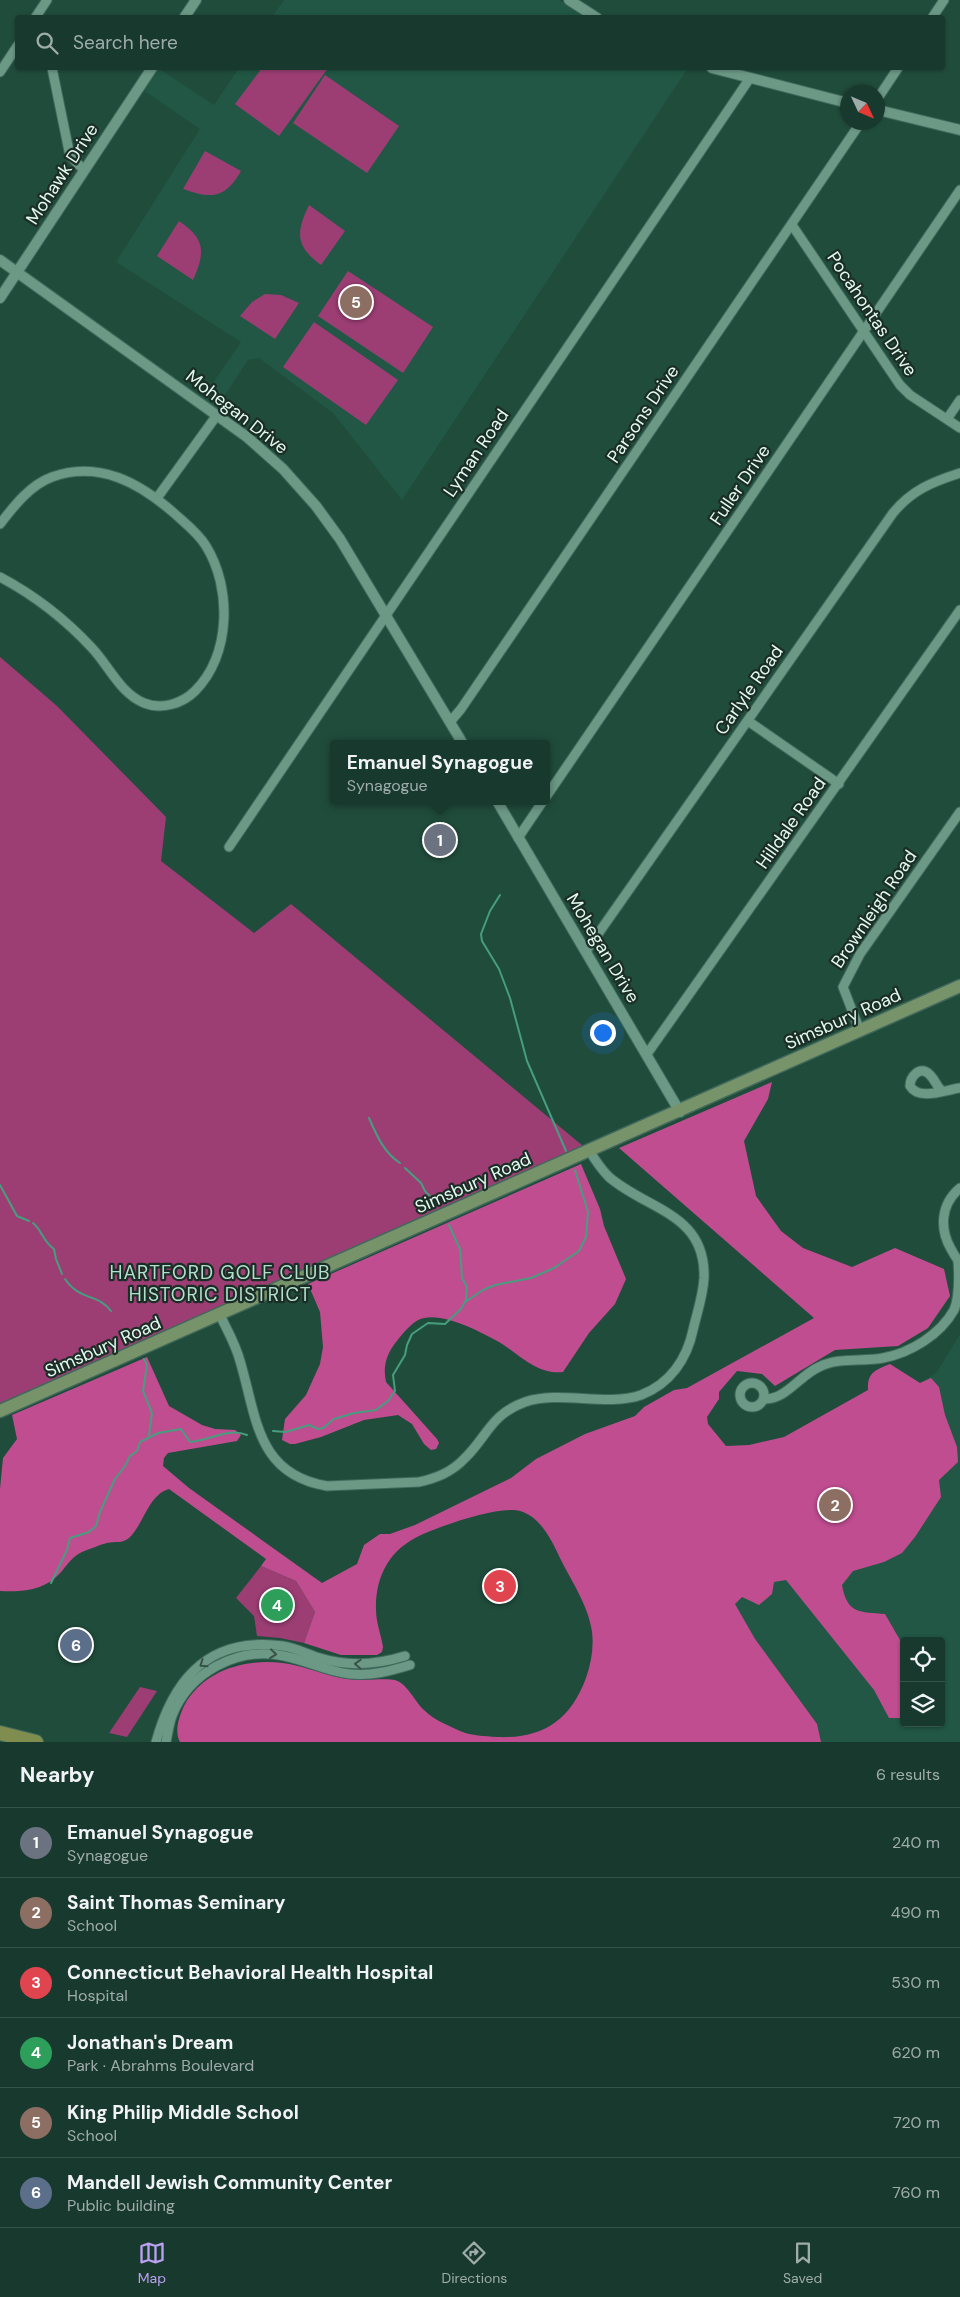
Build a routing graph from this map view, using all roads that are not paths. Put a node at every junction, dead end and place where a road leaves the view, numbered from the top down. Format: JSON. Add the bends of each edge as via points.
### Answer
{"nodes":[{"id":1,"x":47,"y":0,"type":"edge"},
{"id":2,"x":196,"y":0,"type":"edge"},
{"id":3,"x":569,"y":0,"type":"edge"},
{"id":4,"x":944,"y":0,"type":"edge"},
{"id":5,"x":41,"y":9,"type":"edge"},
{"id":6,"x":186,"y":15,"type":"edge"},
{"id":7,"x":592,"y":15,"type":"edge"},
{"id":8,"x":934,"y":15,"type":"edge"},
{"id":9,"x":15,"y":50,"type":"edge"},
{"id":10,"x":52,"y":70,"type":"edge"},
{"id":11,"x":151,"y":70,"type":"edge"},
{"id":12,"x":720,"y":70,"type":"edge"},
{"id":13,"x":897,"y":70,"type":"edge"},
{"id":14,"x":0,"y":72,"type":"edge"},
{"id":15,"x":750,"y":78,"type":"junction"},
{"id":16,"x":885,"y":87,"type":"edge"},
{"id":17,"x":840,"y":101,"type":"edge"},
{"id":18,"x":885,"y":112,"type":"edge"},
{"id":19,"x":856,"y":130,"type":"edge"},
{"id":20,"x":960,"y":130,"type":"edge"},
{"id":21,"x":84,"y":170,"type":"junction"},
{"id":22,"x":960,"y":190,"type":"edge"},
{"id":23,"x":792,"y":225,"type":"junction"},
{"id":24,"x":0,"y":260,"type":"edge"},
{"id":25,"x":17,"y":272,"type":"junction"},
{"id":26,"x":0,"y":298,"type":"edge"},
{"id":27,"x":865,"y":333,"type":"junction"},
{"id":28,"x":960,"y":400,"type":"edge"},
{"id":29,"x":217,"y":415,"type":"junction"},
{"id":30,"x":947,"y":419,"type":"junction"},
{"id":31,"x":960,"y":428,"type":"edge"},
{"id":32,"x":960,"y":473,"type":"edge"},
{"id":33,"x":157,"y":498,"type":"junction"},
{"id":34,"x":0,"y":524,"type":"edge"},
{"id":35,"x":0,"y":577,"type":"edge"},
{"id":36,"x":960,"y":610,"type":"edge"},
{"id":37,"x":386,"y":614,"type":"junction"},
{"id":38,"x":748,"y":721,"type":"junction"},
{"id":39,"x":450,"y":722,"type":"junction"},
{"id":40,"x":461,"y":740,"type":"edge"},
{"id":41,"x":839,"y":784,"type":"junction"},
{"id":42,"x":550,"y":791,"type":"edge"},
{"id":43,"x":499,"y":805,"type":"edge"},
{"id":44,"x":540,"y":805,"type":"edge"},
{"id":45,"x":960,"y":812,"type":"edge"},
{"id":46,"x":518,"y":838,"type":"junction"},
{"id":47,"x":229,"y":847,"type":"dead end"},
{"id":48,"x":586,"y":951,"type":"junction"},
{"id":49,"x":959,"y":988,"type":"edge"},
{"id":50,"x":860,"y":1031,"type":"junction"},
{"id":51,"x":647,"y":1054,"type":"junction"},
{"id":52,"x":960,"y":1088,"type":"edge"},
{"id":53,"x":942,"y":1091,"type":"dead end"},
{"id":54,"x":680,"y":1112,"type":"junction"},
{"id":55,"x":589,"y":1150,"type":"junction"},
{"id":56,"x":960,"y":1188,"type":"edge"},
{"id":57,"x":959,"y":1262,"type":"edge"},
{"id":58,"x":220,"y":1316,"type":"junction"},
{"id":59,"x":764,"y":1399,"type":"dead end"},
{"id":60,"x":0,"y":1411,"type":"edge"},
{"id":61,"x":405,"y":1656,"type":"dead end"},
{"id":62,"x":410,"y":1665,"type":"dead end"},
{"id":63,"x":0,"y":1733,"type":"edge"},
{"id":64,"x":36,"y":1742,"type":"edge"},
{"id":65,"x":156,"y":1742,"type":"edge"},
{"id":66,"x":166,"y":1742,"type":"edge"}],
"edges":[{"from":1,"to":5,"type":"street"},
{"from":2,"to":6,"type":"street"},
{"from":3,"to":7,"type":"street"},
{"from":4,"to":8,"type":"street"},
{"from":9,"to":14,"type":"street"},
{"from":10,"to":21,"type":"street","via":[[70,156]]},
{"from":11,"to":21,"type":"street","name":"Mohawk Drive"},
{"from":12,"to":15,"type":"street"},
{"from":13,"to":16,"type":"street"},
{"from":15,"to":17,"type":"street"},
{"from":15,"to":37,"type":"street","name":"Lyman Road"},
{"from":18,"to":20,"type":"street"},
{"from":19,"to":23,"type":"street","name":"Parsons Drive"},
{"from":21,"to":25,"type":"street","name":"Mohawk Drive"},
{"from":22,"to":27,"type":"street","name":"Fuller Drive"},
{"from":23,"to":27,"type":"street","name":"Pocahontas Drive"},
{"from":23,"to":39,"type":"street","name":"Parsons Drive"},
{"from":24,"to":25,"type":"street","name":"Mohegan Drive"},
{"from":25,"to":26,"type":"street","name":"Mohawk Drive"},
{"from":25,"to":29,"type":"street","name":"Mohegan Drive"},
{"from":27,"to":30,"type":"street","name":"Pocahontas Drive","via":[[905,390]]},
{"from":27,"to":42,"type":"street","name":"Fuller Drive"},
{"from":28,"to":30,"type":"street"},
{"from":29,"to":33,"type":"street"},
{"from":29,"to":37,"type":"street","name":"Mohegan Drive","via":[[283,469],[316,506]]},
{"from":30,"to":31,"type":"street","name":"Pocahontas Drive"},
{"from":32,"to":38,"type":"street","name":"Carlyle Road","via":[[921,487],[900,505]]},
{"from":33,"to":34,"type":"street","via":[[127,479],[103,472],[70,472],[50,477],[30,489]]},
{"from":33,"to":35,"type":"street","via":[[206,546],[216,567],[224,613],[220,645],[203,683],[176,704],[144,703],[130,695],[93,649],[60,619],[22,589]]},
{"from":36,"to":41,"type":"street","name":"Hilldale Road"},
{"from":37,"to":39,"type":"street","name":"Mohegan Drive"},
{"from":37,"to":47,"type":"street","name":"Lyman Road"},
{"from":38,"to":41,"type":"street"},
{"from":38,"to":48,"type":"street","name":"Carlyle Road"},
{"from":39,"to":40,"type":"street","name":"Mohegan Drive"},
{"from":41,"to":51,"type":"street","name":"Hilldale Road"},
{"from":43,"to":46,"type":"street","name":"Mohegan Drive"},
{"from":44,"to":46,"type":"street"},
{"from":45,"to":50,"type":"street","name":"Brownleigh Road","via":[[846,978],[844,991]]},
{"from":46,"to":48,"type":"street","name":"Mohegan Drive"},
{"from":48,"to":51,"type":"street","name":"Mohegan Drive"},
{"from":49,"to":50,"type":"main road","name":"Simsbury Road"},
{"from":50,"to":54,"type":"main road","name":"Simsbury Road"},
{"from":51,"to":54,"type":"street","name":"Mohegan Drive"},
{"from":52,"to":53,"type":"street"},
{"from":54,"to":55,"type":"main road","name":"Simsbury Road"},
{"from":55,"to":58,"type":"main road","name":"Simsbury Road"},
{"from":55,"to":58,"type":"street","via":[[610,1177],[678,1219],[693,1238],[702,1258],[704,1278],[687,1353],[674,1372],[649,1392],[630,1398],[526,1402],[490,1425],[459,1464],[431,1480],[326,1486],[288,1472],[269,1452],[257,1427],[240,1358]]},
{"from":56,"to":57,"type":"street","via":[[947,1204],[942,1220],[947,1243]]},
{"from":57,"to":59,"type":"street","via":[[960,1285],[955,1309],[936,1332],[906,1352],[817,1367],[777,1397]]},
{"from":58,"to":60,"type":"main road","name":"Simsbury Road"},
{"from":61,"to":65,"type":"street","one_way":true,"via":[[388,1662],[357,1665],[327,1660],[284,1646],[241,1645],[209,1660],[182,1682],[165,1711]]},
{"from":66,"to":62,"type":"street","one_way":true,"via":[[172,1716],[183,1695],[199,1677],[230,1659],[275,1654],[352,1674],[384,1673]]},
{"from":63,"to":64,"type":"main road"}]}
